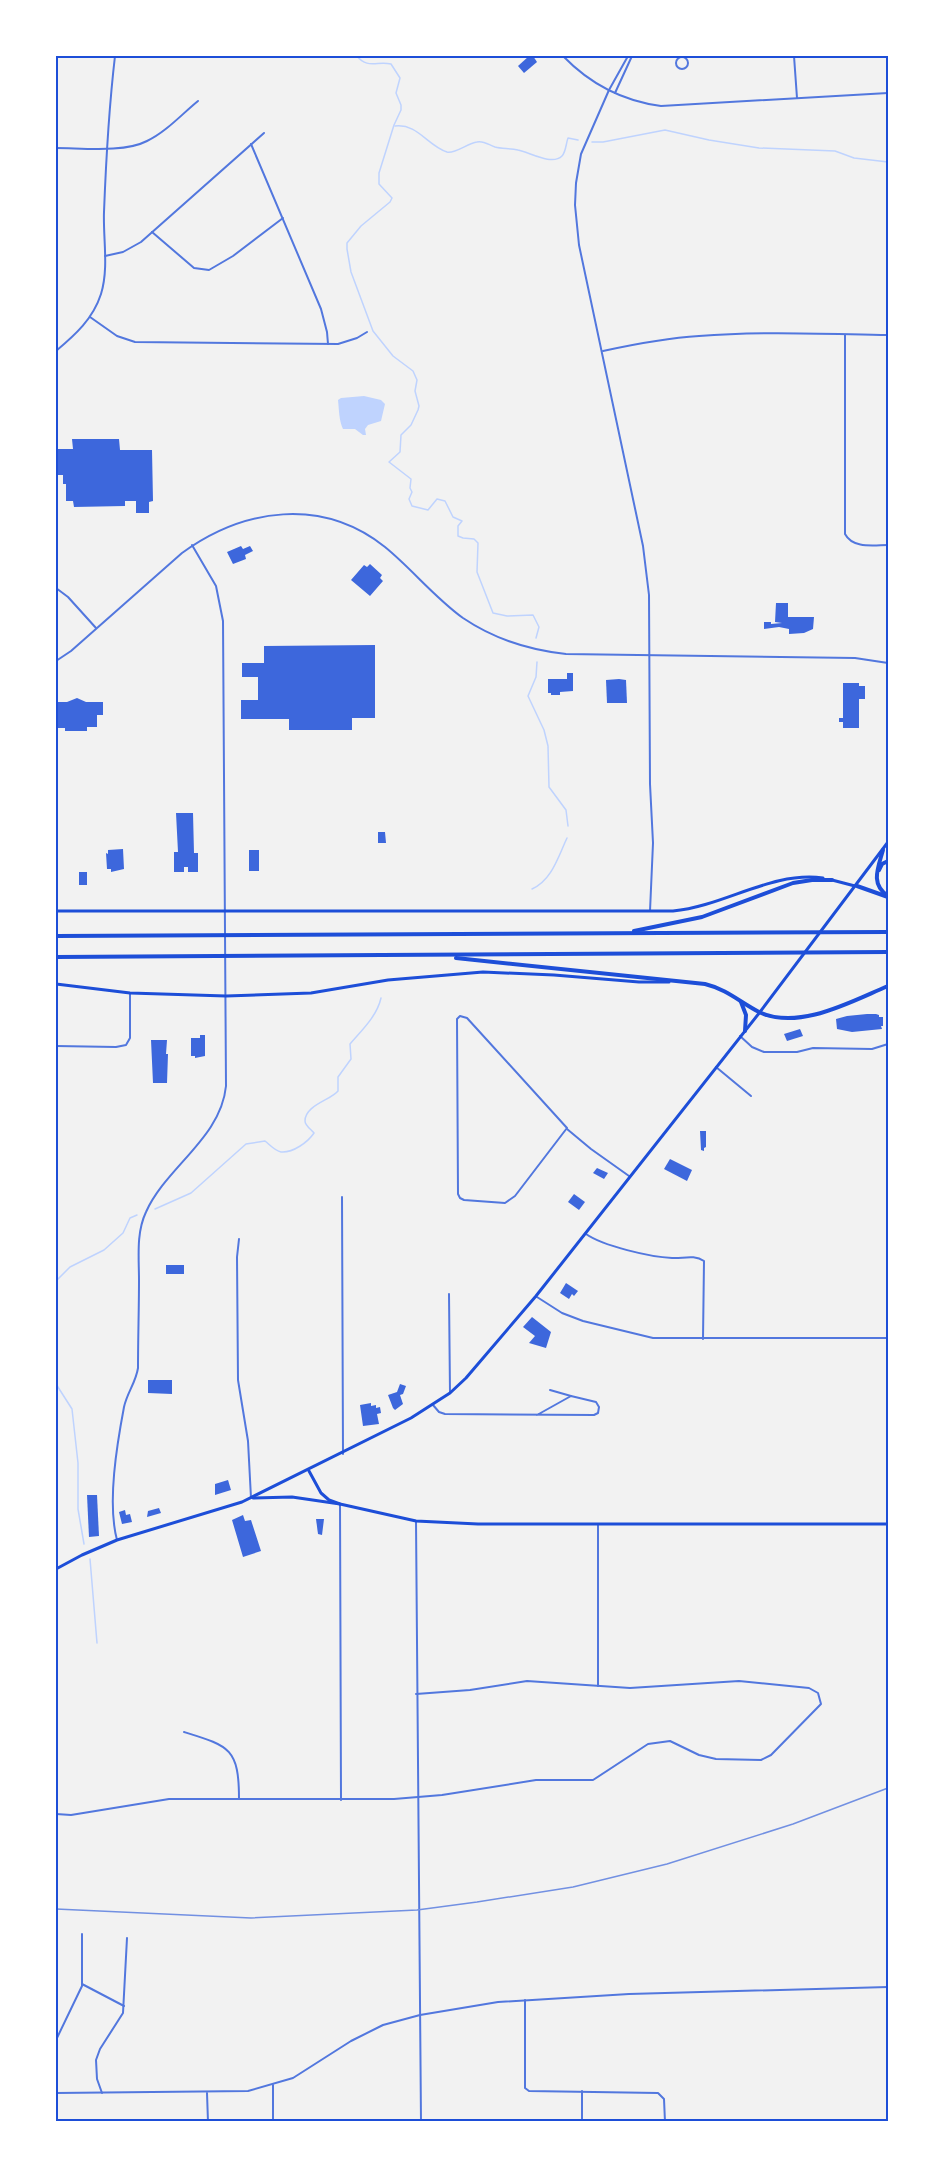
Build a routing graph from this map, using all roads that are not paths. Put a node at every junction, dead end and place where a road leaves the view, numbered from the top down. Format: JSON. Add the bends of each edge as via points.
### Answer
{"nodes":[{"id":1,"x":115,"y":56,"type":"edge"},
{"id":2,"x":563,"y":56,"type":"edge"},
{"id":3,"x":630,"y":56,"type":"edge"},
{"id":4,"x":681,"y":56,"type":"edge"},
{"id":5,"x":794,"y":56,"type":"edge"},
{"id":6,"x":609,"y":90,"type":"junction"},
{"id":7,"x":615,"y":93,"type":"junction"},
{"id":8,"x":888,"y":93,"type":"edge"},
{"id":9,"x":797,"y":98,"type":"junction"},
{"id":10,"x":198,"y":101,"type":"dead end"},
{"id":11,"x":264,"y":133,"type":"dead end"},
{"id":12,"x":251,"y":144,"type":"junction"},
{"id":13,"x":56,"y":148,"type":"edge"},
{"id":14,"x":108,"y":148,"type":"junction"},
{"id":15,"x":283,"y":218,"type":"junction"},
{"id":16,"x":152,"y":232,"type":"junction"},
{"id":17,"x":105,"y":256,"type":"junction"},
{"id":18,"x":90,"y":317,"type":"junction"},
{"id":19,"x":367,"y":332,"type":"dead end"},
{"id":20,"x":845,"y":334,"type":"junction"},
{"id":21,"x":888,"y":335,"type":"edge"},
{"id":22,"x":328,"y":344,"type":"junction"},
{"id":23,"x":56,"y":351,"type":"edge"},
{"id":24,"x":603,"y":351,"type":"junction"},
{"id":25,"x":888,"y":544,"type":"edge"},
{"id":26,"x":192,"y":545,"type":"junction"},
{"id":27,"x":56,"y":588,"type":"edge"},
{"id":28,"x":96,"y":629,"type":"junction"},
{"id":29,"x":650,"y":655,"type":"junction"},
{"id":30,"x":56,"y":661,"type":"edge"},
{"id":31,"x":888,"y":663,"type":"edge"},
{"id":32,"x":888,"y":842,"type":"edge"},
{"id":33,"x":883,"y":850,"type":"junction"},
{"id":34,"x":888,"y":861,"type":"edge"},
{"id":35,"x":876,"y":876,"type":"junction"},
{"id":36,"x":832,"y":880,"type":"junction"},
{"id":37,"x":857,"y":886,"type":"junction"},
{"id":38,"x":888,"y":897,"type":"edge"},
{"id":39,"x":56,"y":910,"type":"edge"},
{"id":40,"x":225,"y":911,"type":"junction"},
{"id":41,"x":650,"y":911,"type":"junction"},
{"id":42,"x":888,"y":932,"type":"edge"},
{"id":43,"x":624,"y":933,"type":"junction"},
{"id":44,"x":56,"y":936,"type":"edge"},
{"id":45,"x":888,"y":952,"type":"edge"},
{"id":46,"x":437,"y":956,"type":"junction"},
{"id":47,"x":56,"y":957,"type":"edge"},
{"id":48,"x":679,"y":982,"type":"junction"},
{"id":49,"x":56,"y":984,"type":"edge"},
{"id":50,"x":888,"y":986,"type":"edge"},
{"id":51,"x":130,"y":993,"type":"junction"},
{"id":52,"x":226,"y":996,"type":"junction"},
{"id":53,"x":738,"y":999,"type":"junction"},
{"id":54,"x":760,"y":1012,"type":"junction"},
{"id":55,"x":745,"y":1031,"type":"junction"},
{"id":56,"x":740,"y":1036,"type":"junction"},
{"id":57,"x":888,"y":1044,"type":"edge"},
{"id":58,"x":56,"y":1046,"type":"edge"},
{"id":59,"x":716,"y":1067,"type":"junction"},
{"id":60,"x":751,"y":1096,"type":"dead end"},
{"id":61,"x":567,"y":1128,"type":"junction"},
{"id":62,"x":629,"y":1176,"type":"junction"},
{"id":63,"x":342,"y":1197,"type":"dead end"},
{"id":64,"x":585,"y":1233,"type":"junction"},
{"id":65,"x":239,"y":1239,"type":"dead end"},
{"id":66,"x":449,"y":1294,"type":"dead end"},
{"id":67,"x":536,"y":1296,"type":"junction"},
{"id":68,"x":888,"y":1338,"type":"edge"},
{"id":69,"x":703,"y":1339,"type":"junction"},
{"id":70,"x":550,"y":1390,"type":"dead end"},
{"id":71,"x":450,"y":1393,"type":"junction"},
{"id":72,"x":571,"y":1396,"type":"junction"},
{"id":73,"x":433,"y":1405,"type":"junction"},
{"id":74,"x":537,"y":1415,"type":"junction"},
{"id":75,"x":342,"y":1454,"type":"junction"},
{"id":76,"x":309,"y":1470,"type":"junction"},
{"id":77,"x":251,"y":1498,"type":"junction"},
{"id":78,"x":340,"y":1504,"type":"junction"},
{"id":79,"x":416,"y":1521,"type":"junction"},
{"id":80,"x":598,"y":1524,"type":"junction"},
{"id":81,"x":888,"y":1524,"type":"edge"},
{"id":82,"x":117,"y":1540,"type":"junction"},
{"id":83,"x":56,"y":1569,"type":"edge"},
{"id":84,"x":598,"y":1686,"type":"junction"},
{"id":85,"x":416,"y":1694,"type":"junction"},
{"id":86,"x":184,"y":1732,"type":"dead end"},
{"id":87,"x":239,"y":1798,"type":"junction"},
{"id":88,"x":418,"y":1798,"type":"junction"},
{"id":89,"x":341,"y":1800,"type":"junction"},
{"id":90,"x":56,"y":1814,"type":"edge"},
{"id":91,"x":82,"y":1935,"type":"dead end"},
{"id":92,"x":127,"y":1938,"type":"dead end"},
{"id":93,"x":82,"y":1984,"type":"junction"},
{"id":94,"x":888,"y":1987,"type":"edge"},
{"id":95,"x":525,"y":2000,"type":"junction"},
{"id":96,"x":124,"y":2006,"type":"junction"},
{"id":97,"x":420,"y":2015,"type":"junction"},
{"id":98,"x":56,"y":2040,"type":"edge"},
{"id":99,"x":273,"y":2085,"type":"junction"},
{"id":100,"x":56,"y":2087,"type":"edge"},
{"id":101,"x":582,"y":2091,"type":"junction"},
{"id":102,"x":57,"y":2093,"type":"edge"},
{"id":103,"x":102,"y":2093,"type":"junction"},
{"id":104,"x":207,"y":2093,"type":"junction"},
{"id":105,"x":208,"y":2121,"type":"edge"},
{"id":106,"x":273,"y":2121,"type":"edge"},
{"id":107,"x":421,"y":2121,"type":"edge"},
{"id":108,"x":582,"y":2121,"type":"edge"},
{"id":109,"x":665,"y":2121,"type":"edge"}],
"edges":[{"from":1,"to":14,"type":"street"},
{"from":2,"to":6,"type":"street"},
{"from":3,"to":6,"type":"street"},
{"from":3,"to":7,"type":"street"},
{"from":4,"to":4,"type":"street","via":[[676,64],[683,69],[688,63]]},
{"from":5,"to":9,"type":"street"},
{"from":6,"to":7,"type":"street"},
{"from":6,"to":24,"type":"street","via":[[581,154],[575,196],[579,245]]},
{"from":7,"to":9,"type":"street","via":[[642,103],[677,106]]},
{"from":8,"to":9,"type":"street"},
{"from":10,"to":14,"type":"street","via":[[148,141]]},
{"from":11,"to":12,"type":"street"},
{"from":12,"to":15,"type":"street"},
{"from":12,"to":16,"type":"street"},
{"from":13,"to":14,"type":"street"},
{"from":14,"to":17,"type":"street"},
{"from":15,"to":16,"type":"street","via":[[209,270],[194,268]]},
{"from":15,"to":22,"type":"street","via":[[321,309]]},
{"from":16,"to":17,"type":"street","via":[[132,248]]},
{"from":17,"to":18,"type":"street","via":[[101,293]]},
{"from":18,"to":22,"type":"street","via":[[117,336],[135,342]]},
{"from":18,"to":23,"type":"street"},
{"from":19,"to":22,"type":"street","via":[[345,343]]},
{"from":20,"to":21,"type":"street"},
{"from":20,"to":24,"type":"street","via":[[698,336]]},
{"from":20,"to":25,"type":"street","via":[[845,528],[848,538],[859,544]]},
{"from":24,"to":29,"type":"street","via":[[644,554]]},
{"from":26,"to":28,"type":"street"},
{"from":26,"to":29,"type":"street","via":[[215,531],[259,517],[304,514],[326,518],[367,535],[445,604],[507,641],[566,654]]},
{"from":26,"to":40,"type":"street","via":[[213,578],[223,621]]},
{"from":27,"to":28,"type":"street"},
{"from":28,"to":30,"type":"street"},
{"from":29,"to":31,"type":"street","via":[[855,658]]},
{"from":29,"to":41,"type":"street"},
{"from":32,"to":33,"type":"main road"},
{"from":33,"to":35,"type":"highway"},
{"from":33,"to":37,"type":"main road"},
{"from":34,"to":35,"type":"highway"},
{"from":35,"to":38,"type":"highway","via":[[878,886]]},
{"from":36,"to":37,"type":"main road"},
{"from":36,"to":41,"type":"main road","via":[[783,879],[707,906]]},
{"from":36,"to":43,"type":"highway","via":[[792,883],[702,917]]},
{"from":37,"to":38,"type":"highway"},
{"from":37,"to":54,"type":"main road"},
{"from":39,"to":40,"type":"main road"},
{"from":40,"to":41,"type":"main road"},
{"from":40,"to":52,"type":"street"},
{"from":42,"to":43,"type":"highway"},
{"from":43,"to":44,"type":"highway"},
{"from":45,"to":46,"type":"highway"},
{"from":46,"to":47,"type":"highway"},
{"from":46,"to":48,"type":"highway"},
{"from":48,"to":52,"type":"main road","via":[[483,972],[388,980],[311,993]]},
{"from":48,"to":53,"type":"highway","via":[[714,987]]},
{"from":49,"to":51,"type":"main road"},
{"from":50,"to":54,"type":"highway","via":[[804,1016],[780,1017]]},
{"from":51,"to":52,"type":"main road"},
{"from":51,"to":58,"type":"street","via":[[130,1038],[126,1045]]},
{"from":52,"to":82,"type":"street","via":[[224,1101],[211,1126],[151,1201],[140,1230],[138,1368],[124,1407],[114,1478],[113,1522]]},
{"from":53,"to":54,"type":"highway"},
{"from":53,"to":55,"type":"highway","via":[[745,1009]]},
{"from":54,"to":55,"type":"main road"},
{"from":55,"to":56,"type":"main road"},
{"from":56,"to":57,"type":"street","via":[[764,1052],[872,1049]]},
{"from":56,"to":59,"type":"main road"},
{"from":59,"to":60,"type":"street"},
{"from":59,"to":62,"type":"main road"},
{"from":61,"to":61,"type":"street","via":[[467,1018],[460,1016],[460,1198],[505,1203],[510,1200]]},
{"from":61,"to":62,"type":"street"},
{"from":62,"to":64,"type":"main road"},
{"from":63,"to":75,"type":"street"},
{"from":64,"to":67,"type":"main road"},
{"from":64,"to":69,"type":"street","via":[[602,1243],[657,1256],[698,1257],[704,1261]]},
{"from":65,"to":77,"type":"street","via":[[238,1380],[248,1441]]},
{"from":66,"to":71,"type":"street"},
{"from":67,"to":69,"type":"street","via":[[562,1313],[640,1336]]},
{"from":67,"to":71,"type":"main road"},
{"from":68,"to":69,"type":"street"},
{"from":70,"to":72,"type":"street"},
{"from":71,"to":73,"type":"main road"},
{"from":72,"to":74,"type":"street"},
{"from":72,"to":74,"type":"street","via":[[596,1402],[599,1411]]},
{"from":73,"to":74,"type":"street","via":[[445,1414]]},
{"from":73,"to":75,"type":"main road"},
{"from":75,"to":76,"type":"main road"},
{"from":76,"to":77,"type":"main road"},
{"from":76,"to":78,"type":"main road","via":[[321,1493]]},
{"from":77,"to":78,"type":"main road","via":[[292,1497]]},
{"from":77,"to":82,"type":"main road"},
{"from":78,"to":79,"type":"main road"},
{"from":78,"to":89,"type":"street"},
{"from":79,"to":80,"type":"main road"},
{"from":79,"to":85,"type":"street"},
{"from":80,"to":81,"type":"main road"},
{"from":80,"to":84,"type":"street"},
{"from":82,"to":83,"type":"main road"},
{"from":84,"to":85,"type":"street","via":[[526,1681]]},
{"from":84,"to":88,"type":"street","via":[[648,1688],[739,1681],[803,1686],[818,1693],[821,1700],[820,1708],[761,1760],[716,1759],[670,1741],[648,1744],[593,1780],[536,1780]]},
{"from":85,"to":88,"type":"street"},
{"from":86,"to":87,"type":"street","via":[[218,1743],[229,1752],[238,1772]]},
{"from":87,"to":89,"type":"street"},
{"from":87,"to":90,"type":"street","via":[[170,1799]]},
{"from":88,"to":89,"type":"street"},
{"from":88,"to":97,"type":"street"},
{"from":91,"to":93,"type":"street"},
{"from":92,"to":96,"type":"street"},
{"from":93,"to":96,"type":"street"},
{"from":93,"to":98,"type":"street"},
{"from":94,"to":95,"type":"street"},
{"from":95,"to":97,"type":"street"},
{"from":95,"to":101,"type":"street","via":[[525,2088]]},
{"from":96,"to":103,"type":"street","via":[[96,2060]]},
{"from":97,"to":99,"type":"street","via":[[371,2030]]},
{"from":97,"to":107,"type":"street"},
{"from":99,"to":104,"type":"street"},
{"from":99,"to":106,"type":"street"},
{"from":100,"to":102,"type":"street"},
{"from":101,"to":108,"type":"street"},
{"from":101,"to":109,"type":"street","via":[[654,2092],[662,2095]]},
{"from":102,"to":103,"type":"street"},
{"from":103,"to":104,"type":"street"},
{"from":104,"to":105,"type":"street"}]}
